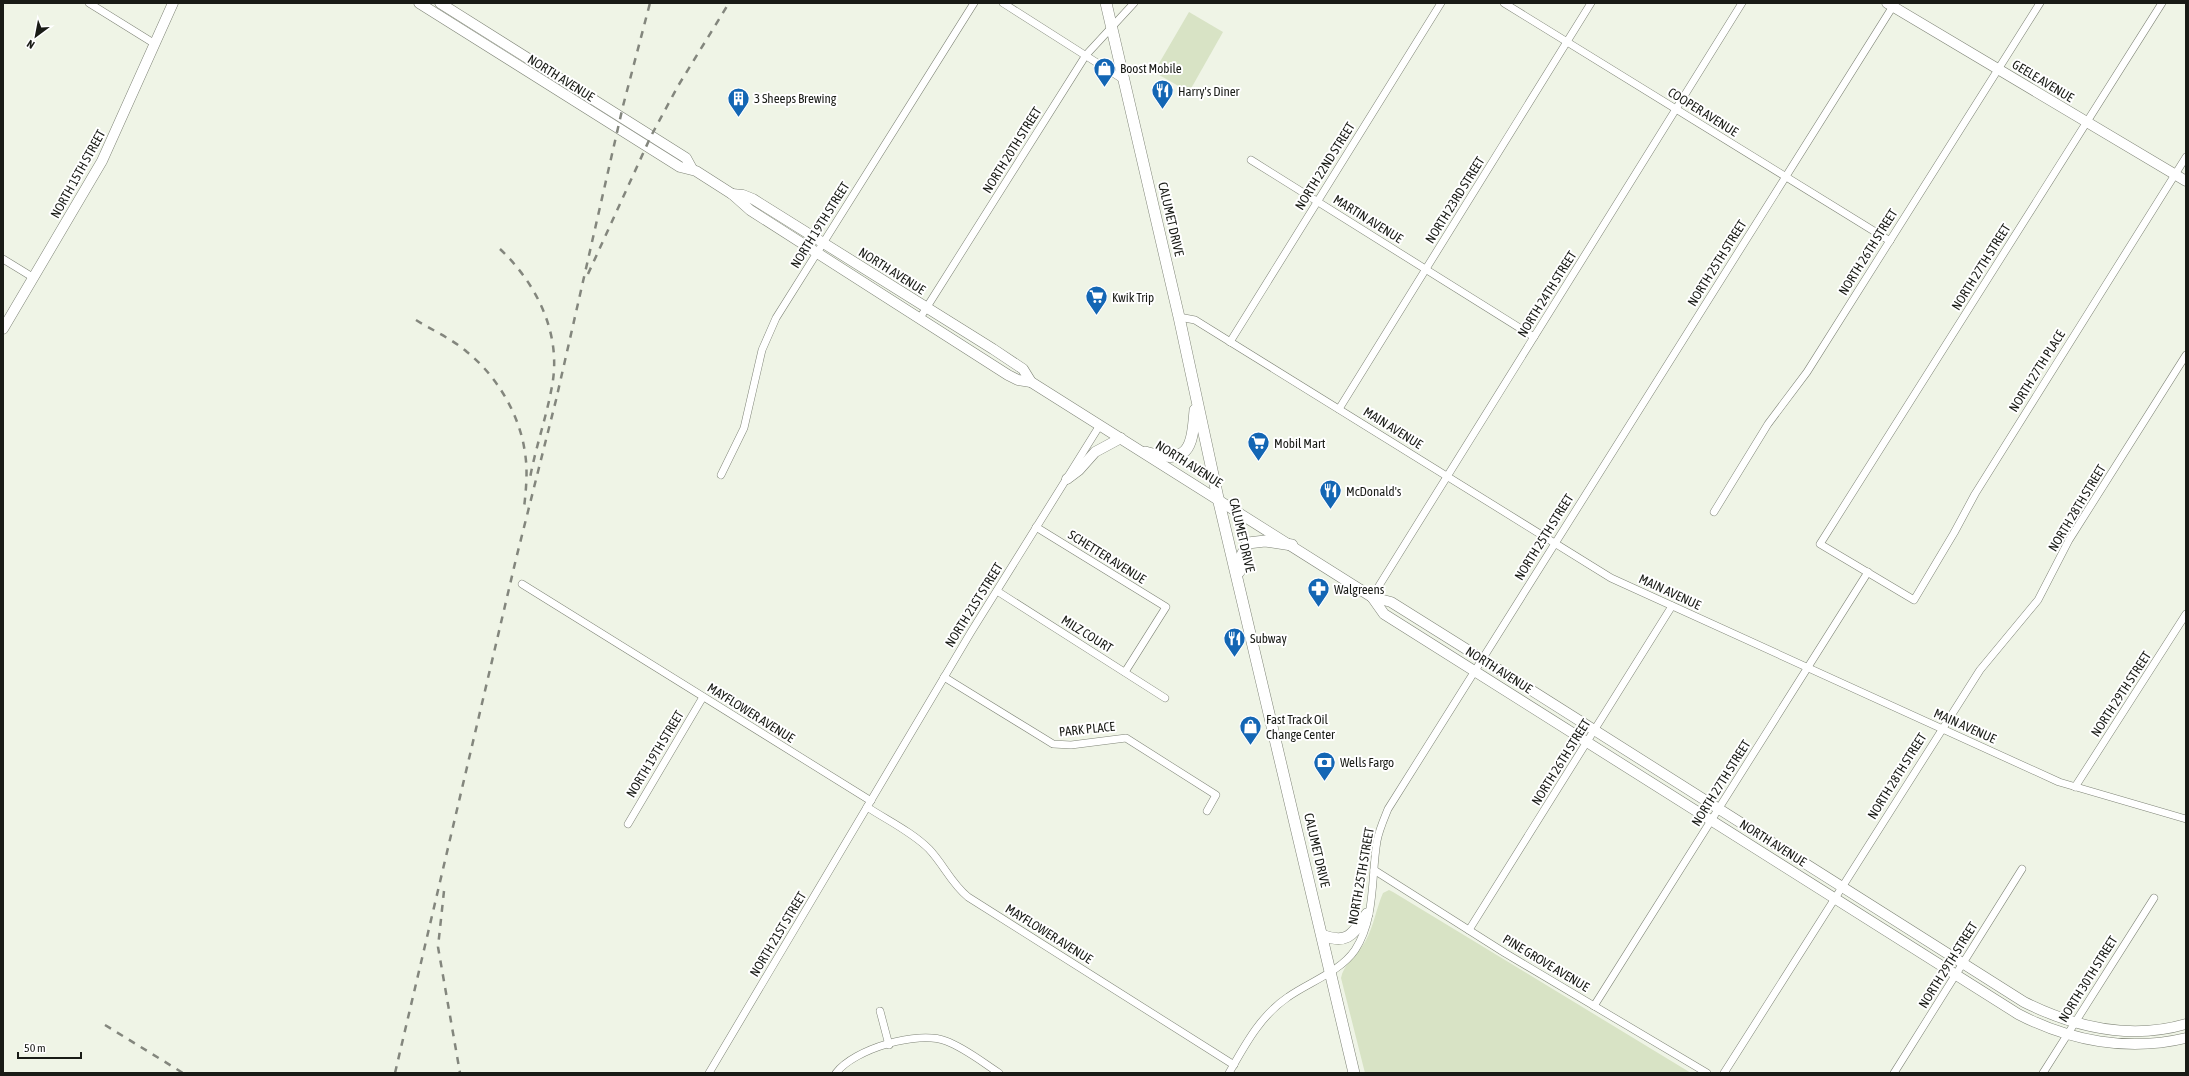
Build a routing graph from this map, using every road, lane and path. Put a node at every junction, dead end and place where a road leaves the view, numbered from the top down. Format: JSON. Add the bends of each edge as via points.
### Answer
{"nodes":[{"id":1,"x":89,"y":3,"type":"edge"},
{"id":2,"x":173,"y":3,"type":"edge"},
{"id":3,"x":419,"y":3,"type":"edge"},
{"id":4,"x":440,"y":3,"type":"edge"},
{"id":5,"x":974,"y":3,"type":"edge"},
{"id":6,"x":1003,"y":3,"type":"edge"},
{"id":7,"x":1106,"y":3,"type":"edge"},
{"id":8,"x":1134,"y":3,"type":"edge"},
{"id":9,"x":1441,"y":3,"type":"edge"},
{"id":10,"x":1504,"y":3,"type":"edge"},
{"id":11,"x":1591,"y":3,"type":"edge"},
{"id":12,"x":1742,"y":3,"type":"edge"},
{"id":13,"x":2040,"y":3,"type":"edge"},
{"id":14,"x":2162,"y":3,"type":"edge"},
{"id":15,"x":1892,"y":4,"type":"edge"},
{"id":16,"x":1112,"y":26,"type":"junction"},
{"id":17,"x":1567,"y":42,"type":"junction"},
{"id":18,"x":155,"y":44,"type":"junction"},
{"id":19,"x":1086,"y":56,"type":"junction"},
{"id":20,"x":1997,"y":70,"type":"junction"},
{"id":21,"x":1124,"y":80,"type":"junction"},
{"id":22,"x":1676,"y":109,"type":"junction"},
{"id":23,"x":2086,"y":122,"type":"junction"},
{"id":24,"x":2186,"y":157,"type":"edge"},
{"id":25,"x":1250,"y":160,"type":"dead end"},
{"id":26,"x":692,"y":169,"type":"junction"},
{"id":27,"x":2175,"y":174,"type":"junction"},
{"id":28,"x":1785,"y":176,"type":"junction"},
{"id":29,"x":2186,"y":181,"type":"edge"},
{"id":30,"x":732,"y":194,"type":"junction"},
{"id":31,"x":1317,"y":202,"type":"junction"},
{"id":32,"x":1890,"y":241,"type":"junction"},
{"id":33,"x":823,"y":243,"type":"junction"},
{"id":34,"x":817,"y":253,"type":"junction"},
{"id":35,"x":3,"y":259,"type":"edge"},
{"id":36,"x":1426,"y":269,"type":"junction"},
{"id":37,"x":34,"y":278,"type":"junction"},
{"id":38,"x":926,"y":308,"type":"junction"},
{"id":39,"x":1180,"y":317,"type":"junction"},
{"id":40,"x":920,"y":318,"type":"junction"},
{"id":41,"x":3,"y":329,"type":"edge"},
{"id":42,"x":1534,"y":337,"type":"junction"},
{"id":43,"x":1230,"y":342,"type":"junction"},
{"id":44,"x":2186,"y":355,"type":"edge"},
{"id":45,"x":1031,"y":382,"type":"junction"},
{"id":46,"x":1197,"y":399,"type":"junction"},
{"id":47,"x":1339,"y":409,"type":"junction"},
{"id":48,"x":1100,"y":425,"type":"junction"},
{"id":49,"x":1122,"y":438,"type":"junction"},
{"id":50,"x":1145,"y":452,"type":"junction"},
{"id":51,"x":721,"y":475,"type":"dead end"},
{"id":52,"x":1447,"y":476,"type":"junction"},
{"id":53,"x":1067,"y":479,"type":"junction"},
{"id":54,"x":1218,"y":498,"type":"junction"},
{"id":55,"x":1714,"y":512,"type":"dead end"},
{"id":56,"x":1036,"y":527,"type":"junction"},
{"id":57,"x":1555,"y":542,"type":"junction"},
{"id":58,"x":1292,"y":545,"type":"junction"},
{"id":59,"x":1868,"y":572,"type":"junction"},
{"id":60,"x":522,"y":584,"type":"dead end"},
{"id":61,"x":1240,"y":588,"type":"junction"},
{"id":62,"x":997,"y":590,"type":"junction"},
{"id":63,"x":1372,"y":597,"type":"junction"},
{"id":64,"x":1672,"y":606,"type":"junction"},
{"id":65,"x":2186,"y":614,"type":"edge"},
{"id":66,"x":1482,"y":659,"type":"junction"},
{"id":67,"x":1807,"y":668,"type":"junction"},
{"id":68,"x":1475,"y":671,"type":"junction"},
{"id":69,"x":1125,"y":672,"type":"junction"},
{"id":70,"x":944,"y":677,"type":"junction"},
{"id":71,"x":703,"y":697,"type":"junction"},
{"id":72,"x":1165,"y":698,"type":"dead end"},
{"id":73,"x":1942,"y":729,"type":"junction"},
{"id":74,"x":1595,"y":730,"type":"junction"},
{"id":75,"x":1588,"y":742,"type":"junction"},
{"id":76,"x":2075,"y":787,"type":"junction"},
{"id":77,"x":869,"y":804,"type":"junction"},
{"id":78,"x":1720,"y":809,"type":"junction"},
{"id":79,"x":1207,"y":811,"type":"dead end"},
{"id":80,"x":2186,"y":819,"type":"edge"},
{"id":81,"x":1712,"y":820,"type":"junction"},
{"id":82,"x":628,"y":824,"type":"dead end"},
{"id":83,"x":2022,"y":869,"type":"dead end"},
{"id":84,"x":1374,"y":870,"type":"junction"},
{"id":85,"x":1843,"y":887,"type":"junction"},
{"id":86,"x":1835,"y":898,"type":"junction"},
{"id":87,"x":2154,"y":898,"type":"dead end"},
{"id":88,"x":1367,"y":914,"type":"junction"},
{"id":89,"x":1469,"y":930,"type":"junction"},
{"id":90,"x":1322,"y":935,"type":"junction"},
{"id":91,"x":1963,"y":964,"type":"junction"},
{"id":92,"x":1331,"y":971,"type":"junction"},
{"id":93,"x":1956,"y":975,"type":"junction"},
{"id":94,"x":1594,"y":1006,"type":"junction"},
{"id":95,"x":880,"y":1011,"type":"dead end"},
{"id":96,"x":2075,"y":1023,"type":"junction"},
{"id":97,"x":2186,"y":1024,"type":"edge"},
{"id":98,"x":2067,"y":1034,"type":"junction"},
{"id":99,"x":2186,"y":1038,"type":"edge"},
{"id":100,"x":889,"y":1045,"type":"junction"},
{"id":101,"x":1234,"y":1064,"type":"junction"},
{"id":102,"x":709,"y":1073,"type":"edge"},
{"id":103,"x":836,"y":1073,"type":"edge"},
{"id":104,"x":999,"y":1073,"type":"edge"},
{"id":105,"x":1229,"y":1073,"type":"edge"},
{"id":106,"x":1354,"y":1073,"type":"edge"},
{"id":107,"x":1707,"y":1073,"type":"edge"},
{"id":108,"x":1724,"y":1073,"type":"edge"},
{"id":109,"x":1894,"y":1073,"type":"edge"},
{"id":110,"x":2044,"y":1073,"type":"edge"}],
"edges":[{"from":1,"to":18,"type":"street"},
{"from":2,"to":18,"type":"main road","name":"NORTH 15TH STREET"},
{"from":3,"to":26,"type":"main road","name":"NORTH AVENUE","via":[[679,166]]},
{"from":4,"to":26,"type":"main road","name":"NORTH AVENUE","via":[[686,158]]},
{"from":5,"to":33,"type":"street","name":"NORTH 19TH STREET"},
{"from":6,"to":19,"type":"street"},
{"from":7,"to":16,"type":"main road","name":"CALUMET DRIVE"},
{"from":8,"to":16,"type":"street","name":"NORTH 20TH STREET"},
{"from":9,"to":31,"type":"street","name":"NORTH 22ND STREET"},
{"from":10,"to":17,"type":"street","name":"COOPER AVENUE"},
{"from":11,"to":17,"type":"street","name":"NORTH 23RD STREET"},
{"from":12,"to":22,"type":"street","name":"NORTH 24TH STREET"},
{"from":13,"to":20,"type":"street","name":"NORTH 26TH STREET"},
{"from":14,"to":23,"type":"street","name":"NORTH 27TH STREET"},
{"from":15,"to":20,"type":"main road","name":"GEELE AVENUE"},
{"from":15,"to":28,"type":"street","name":"NORTH 25TH STREET"},
{"from":16,"to":19,"type":"street","name":"NORTH 20TH STREET"},
{"from":16,"to":21,"type":"main road","name":"CALUMET DRIVE"},
{"from":17,"to":22,"type":"street","name":"COOPER AVENUE"},
{"from":17,"to":36,"type":"street","name":"NORTH 23RD STREET"},
{"from":18,"to":37,"type":"main road","name":"NORTH 15TH STREET","via":[[102,161]]},
{"from":19,"to":21,"type":"street"},
{"from":19,"to":38,"type":"street","name":"NORTH 20TH STREET"},
{"from":20,"to":23,"type":"main road","name":"GEELE AVENUE"},
{"from":20,"to":32,"type":"street","name":"NORTH 26TH STREET"},
{"from":21,"to":39,"type":"main road","name":"CALUMET DRIVE"},
{"from":22,"to":28,"type":"street","name":"COOPER AVENUE"},
{"from":22,"to":42,"type":"street","name":"NORTH 24TH STREET"},
{"from":23,"to":27,"type":"main road","name":"GEELE AVENUE"},
{"from":23,"to":59,"type":"street","name":"NORTH 27TH STREET","via":[[1820,544]]},
{"from":24,"to":27,"type":"street","name":"NORTH 27TH PLACE"},
{"from":25,"to":31,"type":"street","name":"MARTIN AVENUE"},
{"from":26,"to":30,"type":"main road","name":"NORTH AVENUE"},
{"from":27,"to":29,"type":"main road","name":"GEELE AVENUE"},
{"from":27,"to":59,"type":"street","name":"NORTH 27TH PLACE","via":[[1974,494],[1914,600]]},
{"from":28,"to":32,"type":"street","name":"COOPER AVENUE"},
{"from":28,"to":57,"type":"street","name":"NORTH 25TH STREET"},
{"from":30,"to":33,"type":"main road","name":"NORTH AVENUE","via":[[749,197]]},
{"from":30,"to":34,"type":"main road","name":"NORTH AVENUE","via":[[746,208]]},
{"from":31,"to":36,"type":"street","name":"MARTIN AVENUE"},
{"from":31,"to":43,"type":"street","name":"NORTH 22ND STREET"},
{"from":32,"to":55,"type":"street","name":"NORTH 26TH STREET","via":[[1807,372],[1768,424]]},
{"from":33,"to":34,"type":"street","name":"NORTH 19TH STREET"},
{"from":33,"to":38,"type":"main road","name":"NORTH AVENUE"},
{"from":34,"to":40,"type":"main road","name":"NORTH AVENUE"},
{"from":34,"to":51,"type":"street","name":"NORTH 19TH STREET","via":[[769,332],[757,370],[744,428]]},
{"from":35,"to":37,"type":"street"},
{"from":36,"to":42,"type":"street","name":"MARTIN AVENUE"},
{"from":36,"to":47,"type":"street","name":"NORTH 23RD STREET"},
{"from":37,"to":41,"type":"main road","name":"NORTH 15TH STREET"},
{"from":38,"to":40,"type":"street","name":"NORTH 20TH STREET"},
{"from":38,"to":45,"type":"main road","name":"NORTH AVENUE","via":[[1021,367]]},
{"from":39,"to":43,"type":"street","name":"MAIN AVENUE","via":[[1193,319]]},
{"from":39,"to":46,"type":"main road","name":"CALUMET DRIVE"},
{"from":40,"to":45,"type":"main road","name":"NORTH AVENUE","via":[[1011,377]]},
{"from":42,"to":52,"type":"street","name":"NORTH 24TH STREET"},
{"from":43,"to":47,"type":"street","name":"MAIN AVENUE"},
{"from":44,"to":73,"type":"street","name":"NORTH 28TH STREET","via":[[2069,540],[2038,600],[1980,670]]},
{"from":45,"to":48,"type":"main road","name":"NORTH AVENUE"},
{"from":46,"to":50,"type":"main road","via":[[1194,429],[1188,448],[1172,457]]},
{"from":46,"to":54,"type":"main road","name":"CALUMET DRIVE"},
{"from":47,"to":52,"type":"street","name":"MAIN AVENUE"},
{"from":48,"to":49,"type":"main road","name":"NORTH AVENUE"},
{"from":48,"to":53,"type":"street","name":"NORTH 21ST STREET"},
{"from":49,"to":50,"type":"main road","name":"NORTH AVENUE"},
{"from":49,"to":53,"type":"main road","via":[[1095,452]]},
{"from":50,"to":54,"type":"main road","name":"NORTH AVENUE"},
{"from":52,"to":57,"type":"street","name":"MAIN AVENUE"},
{"from":52,"to":63,"type":"street","name":"NORTH 24TH STREET"},
{"from":53,"to":56,"type":"street","name":"NORTH 21ST STREET"},
{"from":54,"to":58,"type":"main road","name":"NORTH AVENUE"},
{"from":54,"to":61,"type":"main road","name":"CALUMET DRIVE"},
{"from":56,"to":62,"type":"street","name":"NORTH 21ST STREET"},
{"from":56,"to":69,"type":"street","name":"SCHETTER AVENUE","via":[[1166,607]]},
{"from":57,"to":64,"type":"street","name":"MAIN AVENUE","via":[[1611,578]]},
{"from":57,"to":66,"type":"street","name":"NORTH 25TH STREET"},
{"from":58,"to":61,"type":"main road","via":[[1265,541],[1248,543],[1240,563]]},
{"from":58,"to":63,"type":"main road","name":"NORTH AVENUE"},
{"from":59,"to":67,"type":"street","name":"NORTH 27TH STREET"},
{"from":60,"to":71,"type":"street","name":"MAYFLOWER AVENUE"},
{"from":61,"to":90,"type":"main road","name":"CALUMET DRIVE"},
{"from":62,"to":69,"type":"street","name":"MILZ COURT"},
{"from":62,"to":70,"type":"street","name":"NORTH 21ST STREET"},
{"from":63,"to":66,"type":"main road","name":"NORTH AVENUE","via":[[1391,602]]},
{"from":63,"to":68,"type":"main road","name":"NORTH AVENUE","via":[[1384,614]]},
{"from":64,"to":67,"type":"street","name":"MAIN AVENUE"},
{"from":64,"to":74,"type":"street","name":"NORTH 26TH STREET"},
{"from":65,"to":76,"type":"street","name":"NORTH 29TH STREET"},
{"from":66,"to":68,"type":"street","name":"NORTH 25TH STREET"},
{"from":66,"to":74,"type":"main road","name":"NORTH AVENUE"},
{"from":67,"to":73,"type":"street","name":"MAIN AVENUE"},
{"from":67,"to":78,"type":"street","name":"NORTH 27TH STREET"},
{"from":68,"to":75,"type":"main road","name":"NORTH AVENUE"},
{"from":68,"to":84,"type":"street","name":"NORTH 25TH STREET","via":[[1388,809],[1378,838]]},
{"from":69,"to":72,"type":"street","name":"MILZ COURT"},
{"from":70,"to":77,"type":"street","name":"NORTH 21ST STREET"},
{"from":70,"to":79,"type":"street","name":"PARK PLACE","via":[[1053,744],[1071,745],[1126,738],[1216,795]]},
{"from":71,"to":77,"type":"street","name":"MAYFLOWER AVENUE"},
{"from":71,"to":82,"type":"street","name":"NORTH 19TH STREET"},
{"from":73,"to":76,"type":"street","name":"MAIN AVENUE"},
{"from":73,"to":85,"type":"street","name":"NORTH 28TH STREET"},
{"from":74,"to":75,"type":"street","name":"NORTH 26TH STREET"},
{"from":74,"to":78,"type":"main road","name":"NORTH AVENUE"},
{"from":75,"to":81,"type":"main road","name":"NORTH AVENUE"},
{"from":75,"to":89,"type":"street","name":"NORTH 26TH STREET"},
{"from":76,"to":80,"type":"street","name":"MAIN AVENUE"},
{"from":77,"to":101,"type":"street","name":"MAYFLOWER AVENUE","via":[[928,848],[950,879],[968,897]]},
{"from":77,"to":102,"type":"street","name":"NORTH 21ST STREET"},
{"from":78,"to":81,"type":"street","name":"NORTH 27TH STREET"},
{"from":78,"to":85,"type":"main road","name":"NORTH AVENUE"},
{"from":81,"to":86,"type":"main road","name":"NORTH AVENUE"},
{"from":81,"to":94,"type":"street","name":"NORTH 27TH STREET"},
{"from":83,"to":91,"type":"street","name":"NORTH 29TH STREET"},
{"from":84,"to":88,"type":"street","name":"NORTH 25TH STREET"},
{"from":84,"to":89,"type":"street","name":"PINE GROVE AVENUE"},
{"from":85,"to":86,"type":"street","name":"NORTH 28TH STREET"},
{"from":85,"to":91,"type":"main road","name":"NORTH AVENUE"},
{"from":86,"to":93,"type":"main road","name":"NORTH AVENUE"},
{"from":86,"to":108,"type":"street","name":"NORTH 28TH STREET"},
{"from":87,"to":96,"type":"street","name":"NORTH 30TH STREET"},
{"from":88,"to":90,"type":"main road","via":[[1346,939],[1337,940]]},
{"from":88,"to":92,"type":"street","name":"NORTH 25TH STREET","via":[[1364,930],[1354,950]]},
{"from":89,"to":94,"type":"street","name":"PINE GROVE AVENUE"},
{"from":90,"to":92,"type":"main road","name":"CALUMET DRIVE"},
{"from":91,"to":93,"type":"street","name":"NORTH 29TH STREET"},
{"from":91,"to":96,"type":"main road","name":"NORTH AVENUE","via":[[2024,1002]]},
{"from":92,"to":101,"type":"street","name":"NORTH 25TH STREET","via":[[1288,996],[1271,1011],[1256,1028]]},
{"from":92,"to":106,"type":"main road","name":"CALUMET DRIVE"},
{"from":93,"to":98,"type":"main road","name":"NORTH AVENUE","via":[[2018,1014]]},
{"from":93,"to":109,"type":"street","name":"NORTH 29TH STREET"},
{"from":94,"to":107,"type":"street","name":"PINE GROVE AVENUE"},
{"from":95,"to":100,"type":"street"},
{"from":96,"to":97,"type":"main road","name":"NORTH AVENUE","via":[[2141,1031]]},
{"from":96,"to":98,"type":"street","name":"NORTH 30TH STREET"},
{"from":98,"to":99,"type":"main road","name":"NORTH AVENUE","via":[[2129,1045]]},
{"from":98,"to":110,"type":"street","name":"NORTH 30TH STREET"},
{"from":100,"to":103,"type":"street","via":[[852,1058]]},
{"from":100,"to":104,"type":"street","via":[[915,1038],[936,1038],[956,1046]]},
{"from":101,"to":105,"type":"street","name":"NORTH 25TH STREET"}]}
